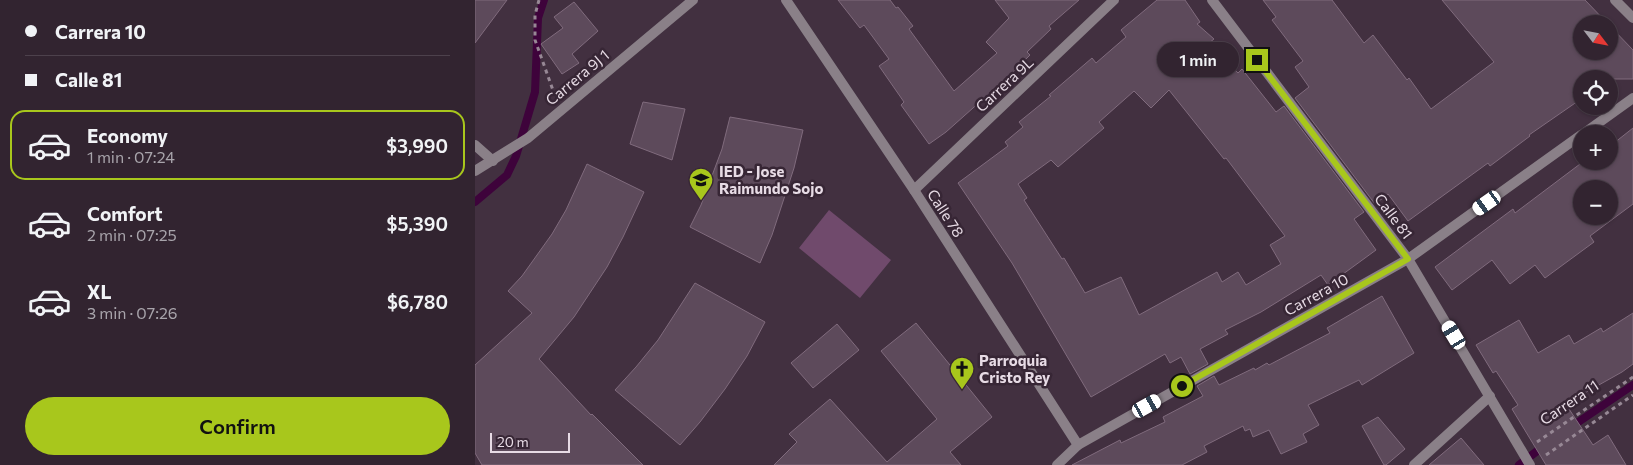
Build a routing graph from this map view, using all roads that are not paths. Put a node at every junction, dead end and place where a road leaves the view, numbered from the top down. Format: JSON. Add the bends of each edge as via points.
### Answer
{"nodes":[{"id":1,"x":693,"y":0,"type":"edge"},
{"id":2,"x":786,"y":0,"type":"edge"},
{"id":3,"x":1114,"y":0,"type":"edge"},
{"id":4,"x":1212,"y":0,"type":"edge"},
{"id":5,"x":1615,"y":0,"type":"edge"},
{"id":6,"x":1633,"y":18,"type":"edge"},
{"id":7,"x":1633,"y":98,"type":"edge"},
{"id":8,"x":1596,"y":125,"type":"edge"},
{"id":9,"x":1573,"y":141,"type":"edge"},
{"id":10,"x":475,"y":145,"type":"edge"},
{"id":11,"x":493,"y":161,"type":"junction"},
{"id":12,"x":475,"y":171,"type":"edge"},
{"id":13,"x":914,"y":190,"type":"junction"},
{"id":14,"x":1408,"y":259,"type":"junction"},
{"id":15,"x":1490,"y":396,"type":"junction"},
{"id":16,"x":1078,"y":445,"type":"junction"},
{"id":17,"x":1534,"y":462,"type":"edge"},
{"id":18,"x":1057,"y":465,"type":"edge"},
{"id":19,"x":1414,"y":465,"type":"edge"}],
"edges":[{"from":1,"to":11,"type":"street","name":"Carrera 9J 1","via":[[528,138]]},
{"from":2,"to":13,"type":"street","name":"Calle 78"},
{"from":3,"to":13,"type":"street","name":"Carrera 9L"},
{"from":4,"to":14,"type":"street","name":"Calle 81"},
{"from":5,"to":6,"type":"street"},
{"from":7,"to":8,"type":"street","name":"Carrera 10"},
{"from":9,"to":14,"type":"street","name":"Carrera 10"},
{"from":10,"to":11,"type":"street"},
{"from":11,"to":12,"type":"street","name":"Carrera 9J 1"},
{"from":13,"to":16,"type":"street","name":"Calle 78"},
{"from":14,"to":15,"type":"street","name":"Calle 81"},
{"from":14,"to":16,"type":"street","name":"Carrera 10"},
{"from":15,"to":17,"type":"street","name":"Calle 81","via":[[1522,452]]},
{"from":15,"to":19,"type":"street"},
{"from":16,"to":18,"type":"street","name":"Carrera 10"}]}
